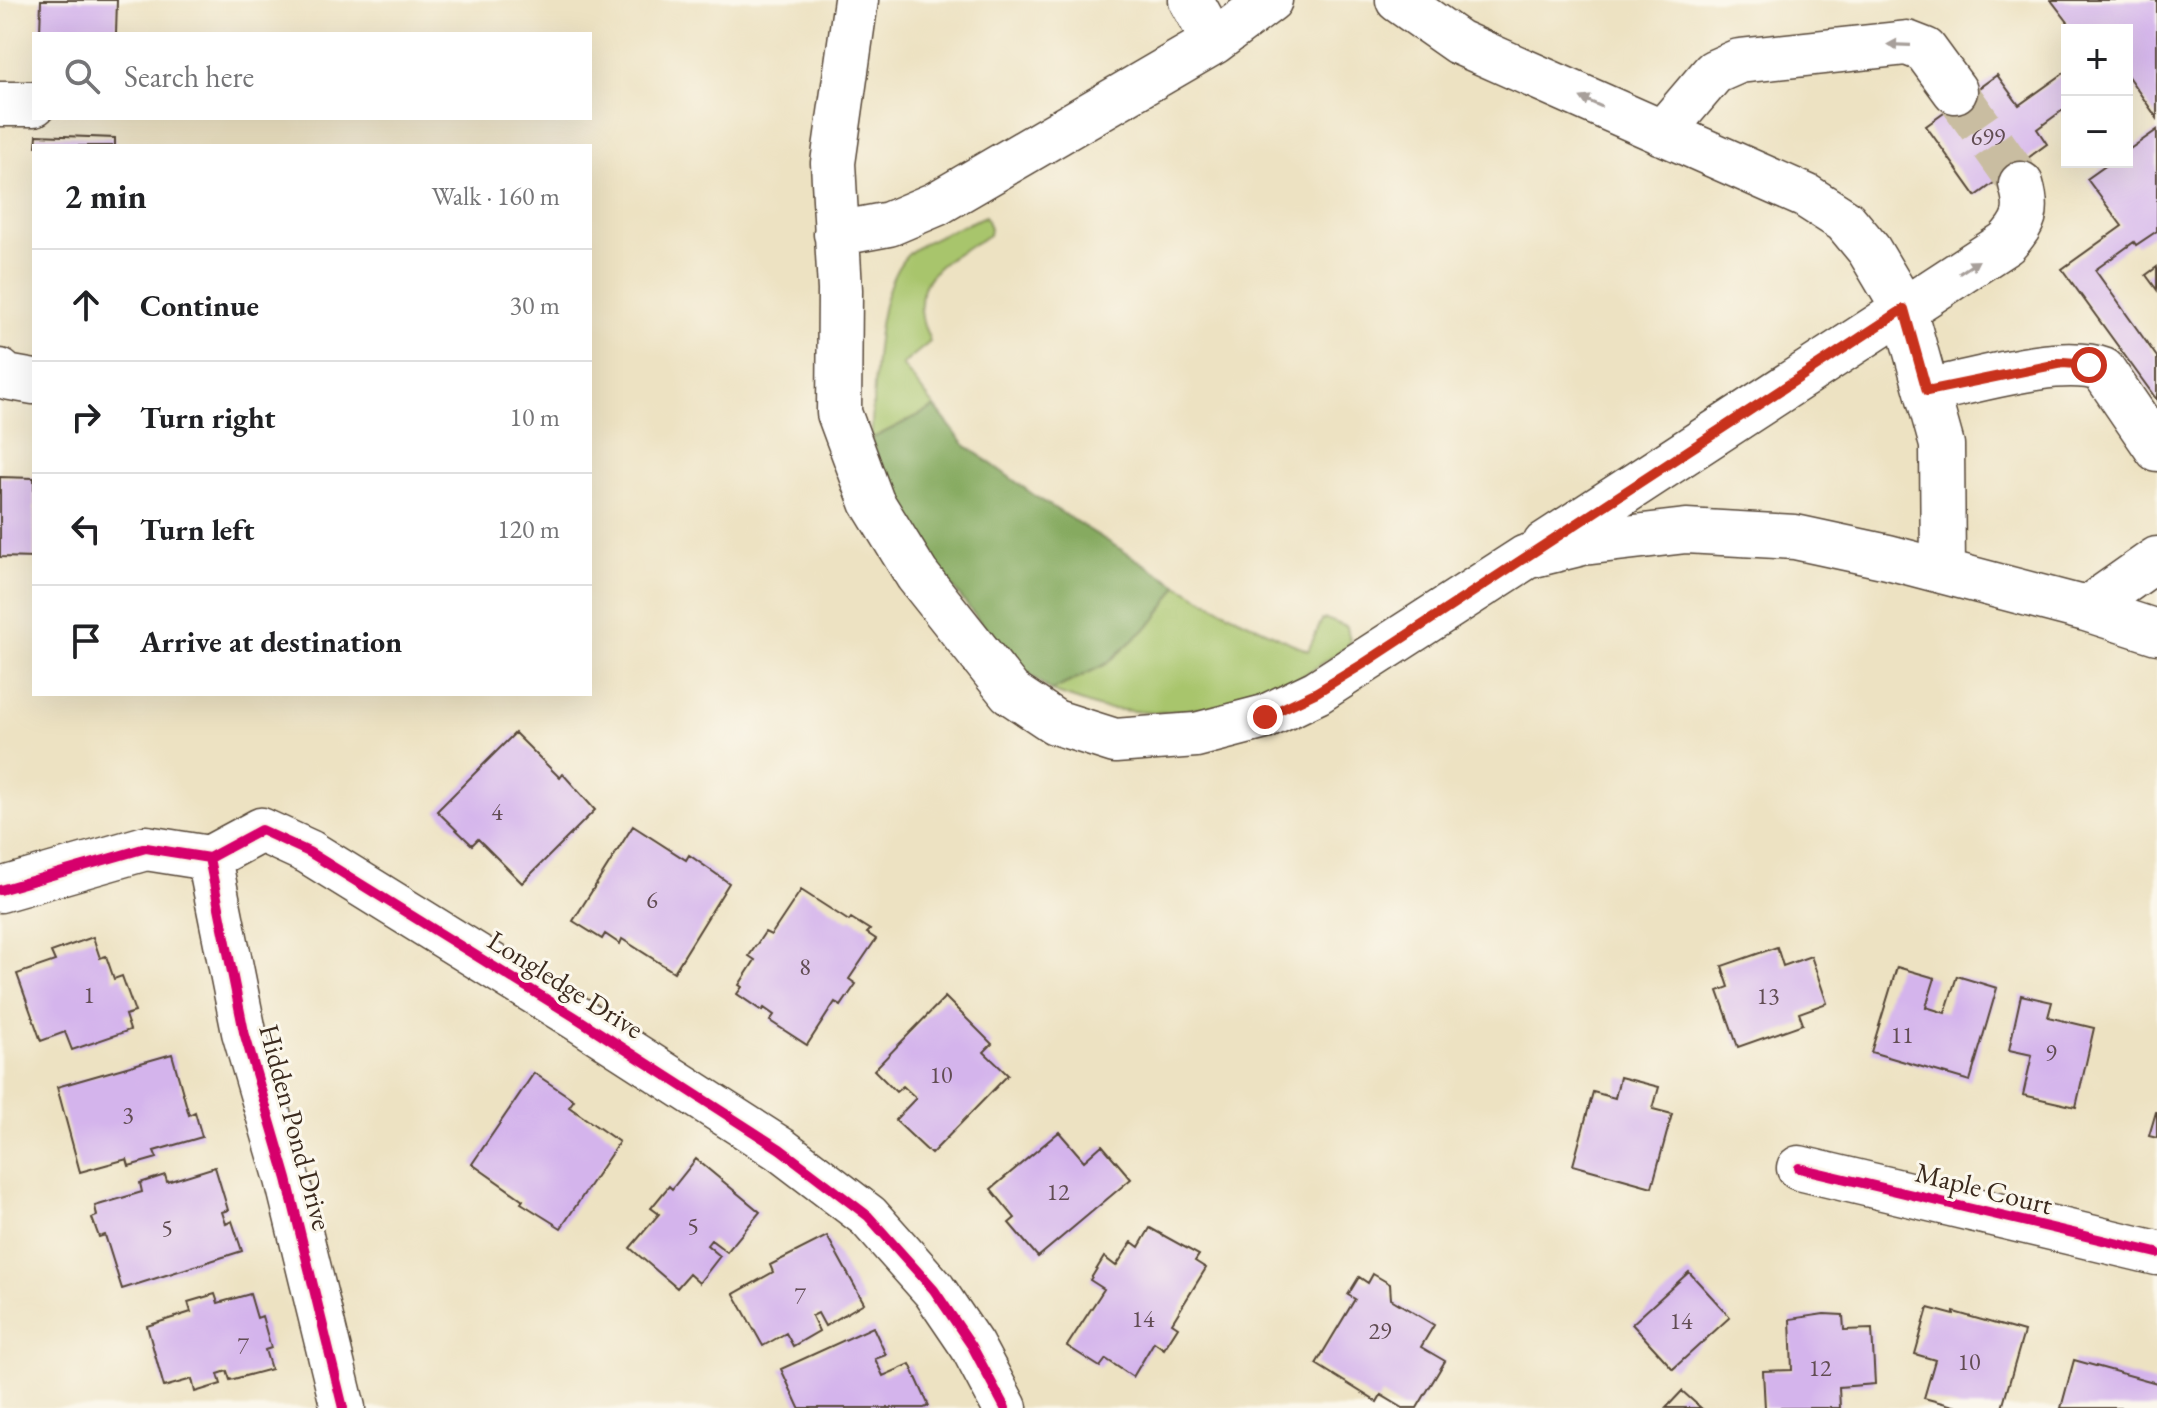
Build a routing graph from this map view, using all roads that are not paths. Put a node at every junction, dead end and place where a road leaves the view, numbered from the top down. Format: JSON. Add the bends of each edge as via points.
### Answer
{"nodes":[{"id":1,"x":856,"y":0,"type":"edge"},
{"id":2,"x":1191,"y":0,"type":"edge"},
{"id":3,"x":1270,"y":0,"type":"edge"},
{"id":4,"x":1398,"y":0,"type":"edge"},
{"id":5,"x":1214,"y":42,"type":"junction"},
{"id":6,"x":1955,"y":91,"type":"tunnel mouth"},
{"id":7,"x":0,"y":104,"type":"edge"},
{"id":8,"x":32,"y":104,"type":"edge"},
{"id":9,"x":1662,"y":133,"type":"junction"},
{"id":10,"x":2021,"y":184,"type":"tunnel mouth"},
{"id":11,"x":836,"y":234,"type":"junction"},
{"id":12,"x":1904,"y":309,"type":"junction"},
{"id":13,"x":0,"y":371,"type":"edge"},
{"id":14,"x":32,"y":382,"type":"edge"},
{"id":15,"x":1927,"y":391,"type":"junction"},
{"id":16,"x":2157,"y":449,"type":"edge"},
{"id":17,"x":1526,"y":557,"type":"junction"},
{"id":18,"x":2157,"y":559,"type":"edge"},
{"id":19,"x":1943,"y":571,"type":"junction"},
{"id":20,"x":2086,"y":609,"type":"junction"},
{"id":21,"x":2157,"y":632,"type":"edge"},
{"id":22,"x":209,"y":858,"type":"junction"},
{"id":23,"x":0,"y":890,"type":"edge"},
{"id":24,"x":1799,"y":1168,"type":"dead end"},
{"id":25,"x":2157,"y":1253,"type":"edge"},
{"id":26,"x":343,"y":1408,"type":"edge"},
{"id":27,"x":1005,"y":1408,"type":"edge"}],
"edges":[{"from":1,"to":11,"type":"street","via":[[833,163]]},
{"from":2,"to":5,"type":"street"},
{"from":3,"to":5,"type":"street"},
{"from":9,"to":4,"type":"street","one_way":true,"via":[[1458,42]]},
{"from":5,"to":11,"type":"street","via":[[936,204],[889,224]]},
{"from":6,"to":9,"type":"street","one_way":true,"via":[[1925,50],[1907,43],[1764,57],[1714,72]]},
{"from":7,"to":8,"type":"street"},
{"from":9,"to":12,"type":"street","via":[[1806,196],[1845,221]]},
{"from":12,"to":10,"type":"street","one_way":true,"via":[[2006,243],[2025,214]]},
{"from":11,"to":17,"type":"street","via":[[839,413],[872,502],[917,575],[1010,692],[1055,722],[1115,741],[1196,735],[1265,717],[1328,685]]},
{"from":12,"to":15,"type":"street"},
{"from":12,"to":17,"type":"street"},
{"from":13,"to":14,"type":"street"},
{"from":15,"to":16,"type":"street","via":[[2063,363],[2089,365],[2103,370]]},
{"from":15,"to":19,"type":"street","via":[[1942,445]]},
{"from":17,"to":19,"type":"street","via":[[1583,543],[1686,531],[1795,537]]},
{"from":18,"to":20,"type":"street"},
{"from":19,"to":20,"type":"street"},
{"from":20,"to":21,"type":"street"},
{"from":22,"to":23,"type":"street","via":[[146,848]]},
{"from":22,"to":26,"type":"street","name":"Hidden Pond Drive","via":[[244,1032],[287,1179]]},
{"from":22,"to":27,"type":"street","name":"Longledge Drive","via":[[261,830],[309,852],[780,1149],[868,1216],[934,1290]]},
{"from":24,"to":25,"type":"street","name":"Maple Court"}]}
